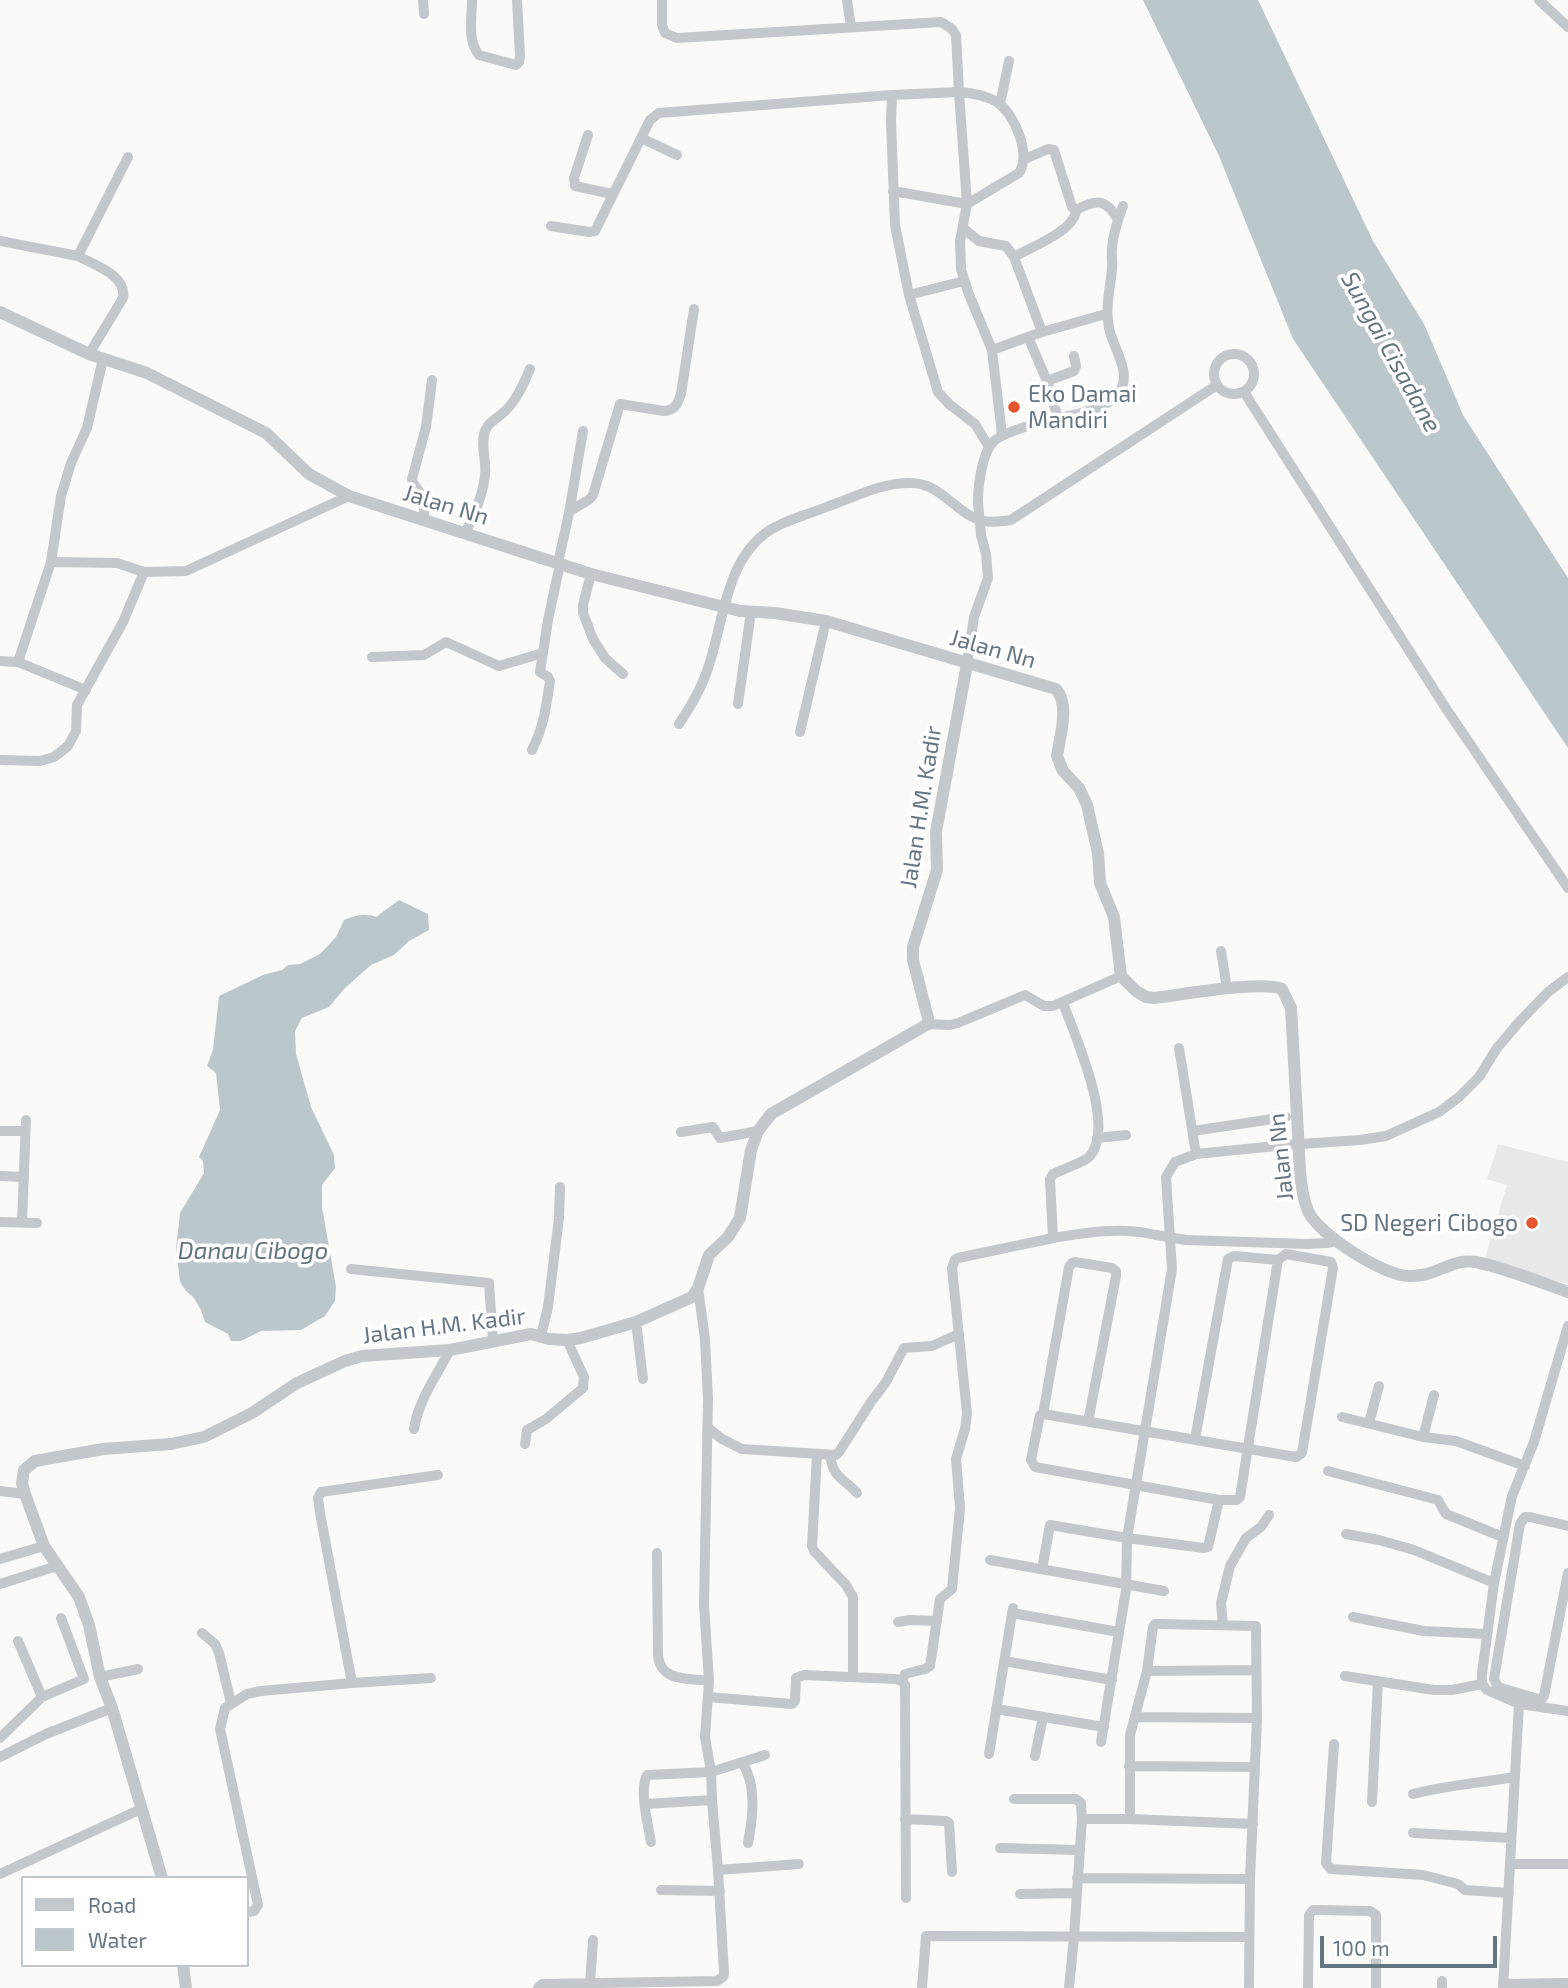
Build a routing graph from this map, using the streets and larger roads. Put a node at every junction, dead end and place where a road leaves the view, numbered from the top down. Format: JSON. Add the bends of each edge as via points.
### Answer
{"nodes":[{"id":1,"x":423,"y":0,"type":"edge"},
{"id":2,"x":472,"y":0,"type":"edge"},
{"id":3,"x":517,"y":0,"type":"edge"},
{"id":4,"x":662,"y":0,"type":"edge"},
{"id":5,"x":847,"y":0,"type":"edge"},
{"id":6,"x":1539,"y":0,"type":"edge"},
{"id":7,"x":424,"y":14,"type":"dead end"},
{"id":8,"x":851,"y":27,"type":"junction"},
{"id":9,"x":1568,"y":27,"type":"edge"},
{"id":10,"x":1009,"y":61,"type":"dead end"},
{"id":11,"x":959,"y":92,"type":"junction"},
{"id":12,"x":892,"y":95,"type":"junction"},
{"id":13,"x":1000,"y":104,"type":"junction"},
{"id":14,"x":588,"y":135,"type":"dead end"},
{"id":15,"x":641,"y":138,"type":"junction"},
{"id":16,"x":677,"y":155,"type":"dead end"},
{"id":17,"x":128,"y":157,"type":"dead end"},
{"id":18,"x":1025,"y":159,"type":"junction"},
{"id":19,"x":893,"y":191,"type":"junction"},
{"id":20,"x":612,"y":194,"type":"junction"},
{"id":21,"x":967,"y":204,"type":"junction"},
{"id":22,"x":1123,"y":206,"type":"dead end"},
{"id":23,"x":1076,"y":210,"type":"junction"},
{"id":24,"x":1118,"y":220,"type":"junction"},
{"id":25,"x":551,"y":226,"type":"dead end"},
{"id":26,"x":964,"y":229,"type":"junction"},
{"id":27,"x":0,"y":242,"type":"edge"},
{"id":28,"x":78,"y":256,"type":"junction"},
{"id":29,"x":1014,"y":257,"type":"junction"},
{"id":30,"x":964,"y":281,"type":"junction"},
{"id":31,"x":909,"y":295,"type":"junction"},
{"id":32,"x":694,"y":309,"type":"dead end"},
{"id":33,"x":0,"y":312,"type":"edge"},
{"id":34,"x":1106,"y":314,"type":"junction"},
{"id":35,"x":1042,"y":332,"type":"junction"},
{"id":36,"x":1028,"y":337,"type":"junction"},
{"id":37,"x":992,"y":350,"type":"junction"},
{"id":38,"x":89,"y":354,"type":"junction"},
{"id":39,"x":1074,"y":356,"type":"dead end"},
{"id":40,"x":103,"y":359,"type":"junction"},
{"id":41,"x":530,"y":369,"type":"dead end"},
{"id":42,"x":432,"y":380,"type":"dead end"},
{"id":43,"x":1047,"y":381,"type":"junction"},
{"id":44,"x":1217,"y":385,"type":"junction"},
{"id":45,"x":1244,"y":392,"type":"junction"},
{"id":46,"x":1058,"y":419,"type":"junction"},
{"id":47,"x":583,"y":431,"type":"dead end"},
{"id":48,"x":1002,"y":435,"type":"junction"},
{"id":49,"x":989,"y":447,"type":"junction"},
{"id":50,"x":349,"y":496,"type":"junction"},
{"id":51,"x":569,"y":513,"type":"junction"},
{"id":52,"x":424,"y":520,"type":"junction"},
{"id":53,"x":465,"y":533,"type":"junction"},
{"id":54,"x":51,"y":562,"type":"junction"},
{"id":55,"x":559,"y":564,"type":"junction"},
{"id":56,"x":144,"y":572,"type":"junction"},
{"id":57,"x":591,"y":574,"type":"junction"},
{"id":58,"x":745,"y":611,"type":"junction"},
{"id":59,"x":826,"y":621,"type":"junction"},
{"id":60,"x":543,"y":653,"type":"junction"},
{"id":61,"x":372,"y":657,"type":"dead end"},
{"id":62,"x":0,"y":661,"type":"edge"},
{"id":63,"x":18,"y":662,"type":"junction"},
{"id":64,"x":967,"y":664,"type":"junction"},
{"id":65,"x":623,"y":674,"type":"dead end"},
{"id":66,"x":86,"y":690,"type":"junction"},
{"id":67,"x":738,"y":704,"type":"dead end"},
{"id":68,"x":679,"y":724,"type":"dead end"},
{"id":69,"x":800,"y":732,"type":"dead end"},
{"id":70,"x":532,"y":750,"type":"dead end"},
{"id":71,"x":0,"y":760,"type":"edge"},
{"id":72,"x":1568,"y":888,"type":"edge"},
{"id":73,"x":1221,"y":951,"type":"dead end"},
{"id":74,"x":1121,"y":976,"type":"junction"},
{"id":75,"x":1568,"y":977,"type":"edge"},
{"id":76,"x":1227,"y":989,"type":"junction"},
{"id":77,"x":1063,"y":1003,"type":"junction"},
{"id":78,"x":928,"y":1024,"type":"junction"},
{"id":79,"x":1179,"y":1048,"type":"dead end"},
{"id":80,"x":1286,"y":1117,"type":"dead end"},
{"id":81,"x":0,"y":1131,"type":"edge"},
{"id":82,"x":758,"y":1131,"type":"junction"},
{"id":83,"x":1193,"y":1131,"type":"junction"},
{"id":84,"x":681,"y":1132,"type":"dead end"},
{"id":85,"x":1126,"y":1135,"type":"dead end"},
{"id":86,"x":1097,"y":1138,"type":"junction"},
{"id":87,"x":1196,"y":1154,"type":"junction"},
{"id":88,"x":0,"y":1176,"type":"edge"},
{"id":89,"x":24,"y":1177,"type":"junction"},
{"id":90,"x":560,"y":1187,"type":"dead end"},
{"id":91,"x":0,"y":1222,"type":"edge"},
{"id":92,"x":22,"y":1222,"type":"junction"},
{"id":93,"x":37,"y":1223,"type":"dead end"},
{"id":94,"x":1053,"y":1238,"type":"junction"},
{"id":95,"x":1336,"y":1241,"type":"junction"},
{"id":96,"x":1278,"y":1260,"type":"junction"},
{"id":97,"x":351,"y":1269,"type":"dead end"},
{"id":98,"x":698,"y":1288,"type":"junction"},
{"id":99,"x":1568,"y":1292,"type":"edge"},
{"id":100,"x":636,"y":1322,"type":"junction"},
{"id":101,"x":1568,"y":1326,"type":"edge"},
{"id":102,"x":959,"y":1334,"type":"junction"},
{"id":103,"x":541,"y":1336,"type":"junction"},
{"id":104,"x":567,"y":1340,"type":"junction"},
{"id":105,"x":493,"y":1341,"type":"junction"},
{"id":106,"x":450,"y":1350,"type":"junction"},
{"id":107,"x":643,"y":1379,"type":"dead end"},
{"id":108,"x":1379,"y":1386,"type":"dead end"},
{"id":109,"x":1434,"y":1395,"type":"dead end"},
{"id":110,"x":1042,"y":1414,"type":"junction"},
{"id":111,"x":1342,"y":1417,"type":"dead end"},
{"id":112,"x":1088,"y":1422,"type":"junction"},
{"id":113,"x":1369,"y":1423,"type":"junction"},
{"id":114,"x":708,"y":1428,"type":"junction"},
{"id":115,"x":414,"y":1429,"type":"dead end"},
{"id":116,"x":1145,"y":1430,"type":"junction"},
{"id":117,"x":1423,"y":1437,"type":"junction"},
{"id":118,"x":1195,"y":1439,"type":"junction"},
{"id":119,"x":525,"y":1444,"type":"dead end"},
{"id":120,"x":1248,"y":1448,"type":"junction"},
{"id":121,"x":817,"y":1454,"type":"junction"},
{"id":122,"x":830,"y":1455,"type":"junction"},
{"id":123,"x":1525,"y":1466,"type":"junction"},
{"id":124,"x":1328,"y":1471,"type":"dead end"},
{"id":125,"x":438,"y":1475,"type":"dead end"},
{"id":126,"x":1135,"y":1485,"type":"junction"},
{"id":127,"x":0,"y":1491,"type":"edge"},
{"id":128,"x":857,"y":1493,"type":"dead end"},
{"id":129,"x":25,"y":1494,"type":"junction"},
{"id":130,"x":1219,"y":1500,"type":"junction"},
{"id":131,"x":1269,"y":1515,"type":"dead end"},
{"id":132,"x":1568,"y":1525,"type":"edge"},
{"id":133,"x":1346,"y":1534,"type":"dead end"},
{"id":134,"x":1503,"y":1537,"type":"junction"},
{"id":135,"x":1127,"y":1538,"type":"junction"},
{"id":136,"x":44,"y":1546,"type":"junction"},
{"id":137,"x":657,"y":1553,"type":"dead end"},
{"id":138,"x":0,"y":1559,"type":"edge"},
{"id":139,"x":990,"y":1560,"type":"dead end"},
{"id":140,"x":57,"y":1566,"type":"junction"},
{"id":141,"x":1042,"y":1569,"type":"junction"},
{"id":142,"x":1568,"y":1573,"type":"edge"},
{"id":143,"x":1494,"y":1583,"type":"junction"},
{"id":144,"x":0,"y":1584,"type":"edge"},
{"id":145,"x":1126,"y":1584,"type":"junction"},
{"id":146,"x":1164,"y":1591,"type":"dead end"},
{"id":147,"x":1565,"y":1606,"type":"edge"},
{"id":148,"x":1353,"y":1617,"type":"dead end"},
{"id":149,"x":61,"y":1618,"type":"dead end"},
{"id":150,"x":936,"y":1621,"type":"junction"},
{"id":151,"x":898,"y":1622,"type":"dead end"},
{"id":152,"x":1223,"y":1625,"type":"junction"},
{"id":153,"x":1119,"y":1632,"type":"junction"},
{"id":154,"x":202,"y":1633,"type":"dead end"},
{"id":155,"x":1487,"y":1634,"type":"junction"},
{"id":156,"x":18,"y":1642,"type":"dead end"},
{"id":157,"x":1004,"y":1661,"type":"junction"},
{"id":158,"x":138,"y":1670,"type":"dead end"},
{"id":159,"x":1256,"y":1670,"type":"junction"},
{"id":160,"x":1147,"y":1671,"type":"junction"},
{"id":161,"x":1345,"y":1676,"type":"dead end"},
{"id":162,"x":100,"y":1677,"type":"junction"},
{"id":163,"x":853,"y":1677,"type":"junction"},
{"id":164,"x":431,"y":1678,"type":"dead end"},
{"id":165,"x":1111,"y":1680,"type":"junction"},
{"id":166,"x":709,"y":1681,"type":"junction"},
{"id":167,"x":902,"y":1681,"type":"junction"},
{"id":168,"x":1378,"y":1681,"type":"junction"},
{"id":169,"x":352,"y":1683,"type":"junction"},
{"id":170,"x":1482,"y":1684,"type":"junction"},
{"id":171,"x":42,"y":1697,"type":"junction"},
{"id":172,"x":708,"y":1697,"type":"junction"},
{"id":173,"x":1520,"y":1699,"type":"junction"},
{"id":174,"x":230,"y":1703,"type":"junction"},
{"id":175,"x":112,"y":1709,"type":"junction"},
{"id":176,"x":996,"y":1709,"type":"junction"},
{"id":177,"x":1568,"y":1711,"type":"edge"},
{"id":178,"x":1043,"y":1717,"type":"junction"},
{"id":179,"x":1135,"y":1717,"type":"junction"},
{"id":180,"x":1257,"y":1718,"type":"junction"},
{"id":181,"x":0,"y":1723,"type":"edge"},
{"id":182,"x":1104,"y":1727,"type":"junction"},
{"id":183,"x":2,"y":1736,"type":"edge"},
{"id":184,"x":1101,"y":1742,"type":"dead end"},
{"id":185,"x":1335,"y":1744,"type":"dead end"},
{"id":186,"x":989,"y":1754,"type":"dead end"},
{"id":187,"x":765,"y":1755,"type":"dead end"},
{"id":188,"x":1035,"y":1756,"type":"dead end"},
{"id":189,"x":0,"y":1757,"type":"edge"},
{"id":190,"x":741,"y":1762,"type":"junction"},
{"id":191,"x":1129,"y":1766,"type":"junction"},
{"id":192,"x":1255,"y":1767,"type":"junction"},
{"id":193,"x":711,"y":1772,"type":"junction"},
{"id":194,"x":1514,"y":1777,"type":"junction"},
{"id":195,"x":1413,"y":1794,"type":"dead end"},
{"id":196,"x":712,"y":1800,"type":"junction"},
{"id":197,"x":1014,"y":1800,"type":"dead end"},
{"id":198,"x":1372,"y":1802,"type":"dead end"},
{"id":199,"x":645,"y":1804,"type":"junction"},
{"id":200,"x":141,"y":1809,"type":"junction"},
{"id":201,"x":905,"y":1819,"type":"junction"},
{"id":202,"x":1082,"y":1819,"type":"junction"},
{"id":203,"x":1130,"y":1819,"type":"junction"},
{"id":204,"x":1253,"y":1824,"type":"junction"},
{"id":205,"x":1413,"y":1833,"type":"dead end"},
{"id":206,"x":1511,"y":1838,"type":"junction"},
{"id":207,"x":652,"y":1842,"type":"dead end"},
{"id":208,"x":748,"y":1843,"type":"dead end"},
{"id":209,"x":1000,"y":1849,"type":"dead end"},
{"id":210,"x":1079,"y":1850,"type":"junction"},
{"id":211,"x":799,"y":1864,"type":"dead end"},
{"id":212,"x":1510,"y":1864,"type":"junction"},
{"id":213,"x":1568,"y":1864,"type":"edge"},
{"id":214,"x":718,"y":1870,"type":"junction"},
{"id":215,"x":952,"y":1872,"type":"dead end"},
{"id":216,"x":0,"y":1874,"type":"edge"},
{"id":217,"x":161,"y":1876,"type":"edge"},
{"id":218,"x":1077,"y":1878,"type":"junction"},
{"id":219,"x":1250,"y":1879,"type":"junction"},
{"id":220,"x":661,"y":1890,"type":"dead end"},
{"id":221,"x":720,"y":1891,"type":"junction"},
{"id":222,"x":1508,"y":1893,"type":"junction"},
{"id":223,"x":1020,"y":1894,"type":"dead end"},
{"id":224,"x":1077,"y":1894,"type":"junction"},
{"id":225,"x":906,"y":1898,"type":"dead end"},
{"id":226,"x":248,"y":1912,"type":"edge"},
{"id":227,"x":1074,"y":1937,"type":"junction"},
{"id":228,"x":1250,"y":1937,"type":"junction"},
{"id":229,"x":593,"y":1940,"type":"dead end"},
{"id":230,"x":183,"y":1967,"type":"edge"},
{"id":231,"x":1568,"y":1983,"type":"edge"},
{"id":232,"x":590,"y":1984,"type":"junction"},
{"id":233,"x":1503,"y":1986,"type":"edge"},
{"id":234,"x":186,"y":1988,"type":"edge"},
{"id":235,"x":538,"y":1988,"type":"edge"},
{"id":236,"x":922,"y":1988,"type":"edge"},
{"id":237,"x":1069,"y":1988,"type":"edge"},
{"id":238,"x":1249,"y":1988,"type":"edge"},
{"id":239,"x":1308,"y":1988,"type":"edge"},
{"id":240,"x":1376,"y":1988,"type":"edge"}],
"edges":[{"from":1,"to":7,"type":"street"},
{"from":2,"to":3,"type":"street","via":[[476,51],[516,65],[520,56]]},
{"from":4,"to":8,"type":"street","via":[[665,33],[677,38]]},
{"from":5,"to":8,"type":"street"},
{"from":6,"to":9,"type":"street"},
{"from":8,"to":11,"type":"street","via":[[946,24],[956,35]]},
{"from":10,"to":13,"type":"street"},
{"from":11,"to":12,"type":"street"},
{"from":11,"to":13,"type":"street"},
{"from":11,"to":21,"type":"street"},
{"from":12,"to":15,"type":"street","via":[[669,111],[650,120]]},
{"from":12,"to":19,"type":"street"},
{"from":13,"to":18,"type":"street","via":[[1019,135]]},
{"from":14,"to":20,"type":"street","via":[[575,186]]},
{"from":15,"to":16,"type":"street"},
{"from":15,"to":20,"type":"street"},
{"from":17,"to":28,"type":"street"},
{"from":18,"to":21,"type":"street","via":[[1018,173]]},
{"from":18,"to":23,"type":"street","via":[[1054,150]]},
{"from":19,"to":21,"type":"street"},
{"from":19,"to":31,"type":"street"},
{"from":20,"to":25,"type":"street","via":[[595,231]]},
{"from":21,"to":26,"type":"street"},
{"from":22,"to":24,"type":"street"},
{"from":23,"to":24,"type":"street","via":[[1098,201],[1111,208]]},
{"from":23,"to":29,"type":"street","via":[[1060,232]]},
{"from":24,"to":34,"type":"street"},
{"from":26,"to":29,"type":"street","via":[[979,241],[1006,246]]},
{"from":26,"to":30,"type":"street","via":[[960,257]]},
{"from":27,"to":28,"type":"street"},
{"from":28,"to":38,"type":"street","via":[[119,280],[124,292]]},
{"from":29,"to":35,"type":"street"},
{"from":30,"to":31,"type":"street"},
{"from":30,"to":37,"type":"street"},
{"from":31,"to":49,"type":"street","via":[[938,392],[975,424]]},
{"from":32,"to":51,"type":"street","via":[[676,407],[664,411],[621,404],[593,495]]},
{"from":33,"to":38,"type":"street","name":"Jalan Nn"},
{"from":34,"to":35,"type":"street"},
{"from":34,"to":46,"type":"street","via":[[1123,367],[1123,387],[1099,408]]},
{"from":35,"to":36,"type":"street"},
{"from":36,"to":37,"type":"street"},
{"from":36,"to":43,"type":"street"},
{"from":37,"to":48,"type":"street"},
{"from":38,"to":40,"type":"street","name":"Jalan Nn"},
{"from":39,"to":43,"type":"street","via":[[1074,371]]},
{"from":40,"to":50,"type":"street","name":"Jalan Nn","via":[[147,373],[266,433],[309,474]]},
{"from":40,"to":54,"type":"street","via":[[86,428],[61,496]]},
{"from":41,"to":53,"type":"street","via":[[520,391],[486,428],[485,478]]},
{"from":42,"to":52,"type":"street","via":[[412,479],[424,498]]},
{"from":43,"to":46,"type":"street"},
{"from":44,"to":45,"type":"street","via":[[1229,394]]},
{"from":44,"to":45,"type":"street","via":[[1216,365],[1233,354],[1251,364],[1254,374]]},
{"from":44,"to":68,"type":"street","via":[[1011,520],[985,522],[968,516],[929,486],[912,483],[889,485],[768,532],[736,570],[702,687]]},
{"from":45,"to":72,"type":"street","via":[[1447,710]]},
{"from":46,"to":48,"type":"street"},
{"from":47,"to":51,"type":"street"},
{"from":48,"to":49,"type":"street"},
{"from":49,"to":64,"type":"street","bridge":true,"via":[[978,490],[988,578],[974,617]]},
{"from":50,"to":52,"type":"street","name":"Jalan Nn"},
{"from":50,"to":56,"type":"street","via":[[186,571]]},
{"from":51,"to":55,"type":"street"},
{"from":52,"to":53,"type":"street","name":"Jalan Nn"},
{"from":53,"to":55,"type":"street","name":"Jalan Nn"},
{"from":54,"to":56,"type":"street","via":[[117,563]]},
{"from":54,"to":63,"type":"street"},
{"from":55,"to":57,"type":"street","name":"Jalan Nn"},
{"from":55,"to":60,"type":"street"},
{"from":56,"to":66,"type":"street"},
{"from":57,"to":58,"type":"street","name":"Jalan Nn","bridge":true},
{"from":57,"to":65,"type":"street","via":[[583,614],[605,659]]},
{"from":58,"to":59,"type":"street","name":"Jalan Nn"},
{"from":58,"to":67,"type":"street"},
{"from":59,"to":64,"type":"street","name":"Jalan Nn"},
{"from":59,"to":69,"type":"street"},
{"from":60,"to":61,"type":"street","via":[[499,666],[446,642],[424,655]]},
{"from":60,"to":70,"type":"street","via":[[540,671],[550,681],[545,718]]},
{"from":62,"to":63,"type":"street"},
{"from":63,"to":66,"type":"street"},
{"from":64,"to":74,"type":"street","name":"Jalan Nn","via":[[1049,686],[1061,695],[1057,756],[1087,805],[1100,883],[1114,917]]},
{"from":64,"to":78,"type":"street","name":"Jalan H.M. Kadir","via":[[936,832],[937,870],[913,947]]},
{"from":66,"to":71,"type":"street","via":[[77,705],[76,731],[68,746],[40,761]]},
{"from":73,"to":76,"type":"street"},
{"from":74,"to":76,"type":"street","name":"Jalan Nn","via":[[1136,991],[1154,998]]},
{"from":74,"to":77,"type":"street"},
{"from":75,"to":87,"type":"street","via":[[1520,1021],[1479,1077],[1439,1112],[1386,1136]]},
{"from":76,"to":95,"type":"street","name":"Jalan Nn","bridge":true,"via":[[1275,986],[1287,998],[1300,1182],[1307,1209]]},
{"from":77,"to":78,"type":"street","via":[[1044,1006],[1025,995],[958,1023]]},
{"from":77,"to":86,"type":"street","via":[[1096,1098]]},
{"from":78,"to":82,"type":"street","via":[[778,1109]]},
{"from":79,"to":83,"type":"street"},
{"from":80,"to":83,"type":"street"},
{"from":81,"to":89,"type":"street","via":[[26,1125]]},
{"from":82,"to":84,"type":"street","via":[[720,1138],[713,1126]]},
{"from":82,"to":98,"type":"street","via":[[740,1218],[709,1255]]},
{"from":83,"to":87,"type":"street"},
{"from":85,"to":86,"type":"street"},
{"from":86,"to":94,"type":"street","via":[[1088,1158],[1050,1179]]},
{"from":87,"to":116,"type":"street","via":[[1175,1163],[1166,1178],[1172,1269]]},
{"from":88,"to":89,"type":"street"},
{"from":89,"to":92,"type":"street"},
{"from":90,"to":103,"type":"street"},
{"from":91,"to":92,"type":"street"},
{"from":92,"to":93,"type":"street"},
{"from":94,"to":95,"type":"street","bridge":true,"via":[[1102,1230],[1186,1240]]},
{"from":94,"to":102,"type":"street","via":[[956,1260],[952,1268]]},
{"from":95,"to":99,"type":"street","name":"Jalan Nn","via":[[1397,1275],[1476,1262]]},
{"from":96,"to":118,"type":"street","via":[[1228,1259]]},
{"from":96,"to":120,"type":"street"},
{"from":96,"to":120,"type":"street","via":[[1286,1254],[1331,1262],[1331,1281],[1302,1453],[1296,1457]]},
{"from":97,"to":105,"type":"street","via":[[489,1283]]},
{"from":98,"to":100,"type":"street","name":"Jalan H.M. Kadir","via":[[692,1297]]},
{"from":98,"to":114,"type":"street"},
{"from":100,"to":104,"type":"street","name":"Jalan H.M. Kadir"},
{"from":100,"to":107,"type":"street"},
{"from":101,"to":123,"type":"street"},
{"from":102,"to":122,"type":"street","via":[[932,1346],[904,1348],[839,1452]]},
{"from":102,"to":150,"type":"street","via":[[967,1421],[956,1459],[960,1508],[952,1589],[941,1597]]},
{"from":103,"to":104,"type":"street","name":"Jalan H.M. Kadir"},
{"from":103,"to":105,"type":"street","name":"Jalan H.M. Kadir"},
{"from":104,"to":119,"type":"street","via":[[583,1388],[527,1430]]},
{"from":105,"to":106,"type":"street","name":"Jalan H.M. Kadir"},
{"from":106,"to":115,"type":"street"},
{"from":106,"to":129,"type":"street","name":"Jalan H.M. Kadir","via":[[377,1354],[345,1361],[197,1439],[35,1461],[24,1470]]},
{"from":108,"to":113,"type":"street"},
{"from":109,"to":117,"type":"street"},
{"from":110,"to":112,"type":"street"},
{"from":110,"to":112,"type":"street","via":[[1069,1267],[1075,1262],[1112,1268],[1116,1276]]},
{"from":110,"to":126,"type":"street","via":[[1031,1461],[1035,1467]]},
{"from":111,"to":113,"type":"street"},
{"from":112,"to":116,"type":"street"},
{"from":113,"to":117,"type":"street"},
{"from":114,"to":121,"type":"street","via":[[742,1449]]},
{"from":114,"to":166,"type":"street","via":[[704,1605]]},
{"from":116,"to":118,"type":"street"},
{"from":116,"to":126,"type":"street"},
{"from":117,"to":123,"type":"street","via":[[1456,1441]]},
{"from":118,"to":120,"type":"street"},
{"from":120,"to":130,"type":"street","via":[[1240,1497],[1233,1502]]},
{"from":121,"to":122,"type":"street"},
{"from":121,"to":163,"type":"street","via":[[813,1546],[853,1597]]},
{"from":122,"to":128,"type":"street","via":[[834,1472]]},
{"from":123,"to":134,"type":"street","via":[[1512,1496]]},
{"from":124,"to":134,"type":"street","via":[[1438,1500],[1446,1514]]},
{"from":125,"to":169,"type":"street","via":[[321,1492],[319,1496]]},
{"from":126,"to":130,"type":"street"},
{"from":126,"to":135,"type":"street"},
{"from":127,"to":129,"type":"street"},
{"from":129,"to":136,"type":"street"},
{"from":130,"to":135,"type":"street","via":[[1208,1547]]},
{"from":131,"to":152,"type":"street","via":[[1246,1538],[1230,1566],[1221,1603]]},
{"from":132,"to":173,"type":"street","via":[[1530,1517],[1520,1524],[1494,1679],[1498,1687]]},
{"from":133,"to":143,"type":"street","via":[[1414,1550]]},
{"from":134,"to":143,"type":"street"},
{"from":135,"to":141,"type":"street","via":[[1050,1525]]},
{"from":135,"to":145,"type":"street"},
{"from":136,"to":138,"type":"street"},
{"from":136,"to":140,"type":"street"},
{"from":137,"to":166,"type":"street","via":[[661,1669],[673,1676]]},
{"from":139,"to":141,"type":"street"},
{"from":140,"to":144,"type":"street"},
{"from":140,"to":162,"type":"street","via":[[79,1597]]},
{"from":141,"to":145,"type":"street"},
{"from":142,"to":147,"type":"street"},
{"from":143,"to":155,"type":"street"},
{"from":145,"to":146,"type":"street"},
{"from":145,"to":153,"type":"street"},
{"from":147,"to":173,"type":"street","via":[[1544,1696]]},
{"from":148,"to":155,"type":"street","via":[[1424,1631]]},
{"from":149,"to":171,"type":"street","via":[[84,1679]]},
{"from":150,"to":151,"type":"street"},
{"from":150,"to":167,"type":"street","via":[[930,1666],[905,1674]]},
{"from":152,"to":159,"type":"street","via":[[1256,1626]]},
{"from":152,"to":160,"type":"street","via":[[1156,1624]]},
{"from":153,"to":157,"type":"street","via":[[1012,1610]]},
{"from":153,"to":165,"type":"street"},
{"from":154,"to":174,"type":"street","via":[[219,1653]]},
{"from":155,"to":170,"type":"street"},
{"from":156,"to":171,"type":"street"},
{"from":157,"to":165,"type":"street"},
{"from":157,"to":176,"type":"street"},
{"from":158,"to":162,"type":"street"},
{"from":159,"to":160,"type":"street"},
{"from":159,"to":180,"type":"street"},
{"from":160,"to":179,"type":"street"},
{"from":161,"to":168,"type":"street"},
{"from":162,"to":175,"type":"street"},
{"from":163,"to":167,"type":"street"},
{"from":163,"to":172,"type":"street","via":[[798,1676],[792,1704]]},
{"from":164,"to":169,"type":"street"},
{"from":165,"to":182,"type":"street"},
{"from":166,"to":172,"type":"street"},
{"from":167,"to":201,"type":"street"},
{"from":168,"to":170,"type":"street","via":[[1443,1690]]},
{"from":168,"to":198,"type":"street"},
{"from":169,"to":174,"type":"street","via":[[261,1691]]},
{"from":170,"to":173,"type":"street","via":[[1487,1690]]},
{"from":171,"to":183,"type":"street"},
{"from":172,"to":193,"type":"street","via":[[705,1737]]},
{"from":173,"to":177,"type":"street"},
{"from":173,"to":194,"type":"street"},
{"from":174,"to":226,"type":"street","via":[[220,1729],[258,1905]]},
{"from":175,"to":189,"type":"street"},
{"from":175,"to":200,"type":"street"},
{"from":176,"to":178,"type":"street"},
{"from":176,"to":186,"type":"street"},
{"from":178,"to":182,"type":"street"},
{"from":178,"to":188,"type":"street"},
{"from":179,"to":180,"type":"street"},
{"from":179,"to":191,"type":"street"},
{"from":180,"to":192,"type":"street"},
{"from":181,"to":183,"type":"street"},
{"from":182,"to":184,"type":"street"},
{"from":185,"to":222,"type":"street","via":[[1328,1867],[1423,1875],[1465,1890]]},
{"from":187,"to":190,"type":"street"},
{"from":190,"to":193,"type":"street"},
{"from":190,"to":208,"type":"street","via":[[750,1778]]},
{"from":191,"to":192,"type":"street"},
{"from":191,"to":203,"type":"street"},
{"from":192,"to":204,"type":"street"},
{"from":193,"to":196,"type":"street"},
{"from":193,"to":199,"type":"street","via":[[647,1775]]},
{"from":194,"to":195,"type":"street"},
{"from":194,"to":206,"type":"street"},
{"from":196,"to":199,"type":"street"},
{"from":196,"to":214,"type":"street"},
{"from":197,"to":202,"type":"street","via":[[1079,1800]]},
{"from":199,"to":207,"type":"street"},
{"from":200,"to":216,"type":"street"},
{"from":200,"to":217,"type":"street"},
{"from":201,"to":215,"type":"street","via":[[949,1823]]},
{"from":201,"to":225,"type":"street"},
{"from":202,"to":203,"type":"street"},
{"from":202,"to":210,"type":"street"},
{"from":203,"to":204,"type":"street"},
{"from":204,"to":219,"type":"street"},
{"from":205,"to":206,"type":"street"},
{"from":206,"to":212,"type":"street"},
{"from":209,"to":210,"type":"street"},
{"from":210,"to":218,"type":"street"},
{"from":211,"to":214,"type":"street"},
{"from":212,"to":213,"type":"street"},
{"from":212,"to":222,"type":"street"},
{"from":214,"to":221,"type":"street"},
{"from":218,"to":219,"type":"street"},
{"from":218,"to":224,"type":"street"},
{"from":219,"to":228,"type":"street"},
{"from":220,"to":221,"type":"street"},
{"from":221,"to":232,"type":"street","via":[[724,1973],[720,1979]]},
{"from":222,"to":233,"type":"street"},
{"from":223,"to":224,"type":"street"},
{"from":224,"to":227,"type":"street"},
{"from":227,"to":228,"type":"street"},
{"from":227,"to":236,"type":"street","via":[[926,1936]]},
{"from":227,"to":237,"type":"street"},
{"from":228,"to":238,"type":"street"},
{"from":229,"to":232,"type":"street"},
{"from":230,"to":234,"type":"street"},
{"from":231,"to":233,"type":"street"},
{"from":232,"to":235,"type":"street","via":[[542,1984]]},
{"from":239,"to":240,"type":"street","via":[[1309,1915],[1313,1910],[1370,1911],[1376,1915]]}]}
